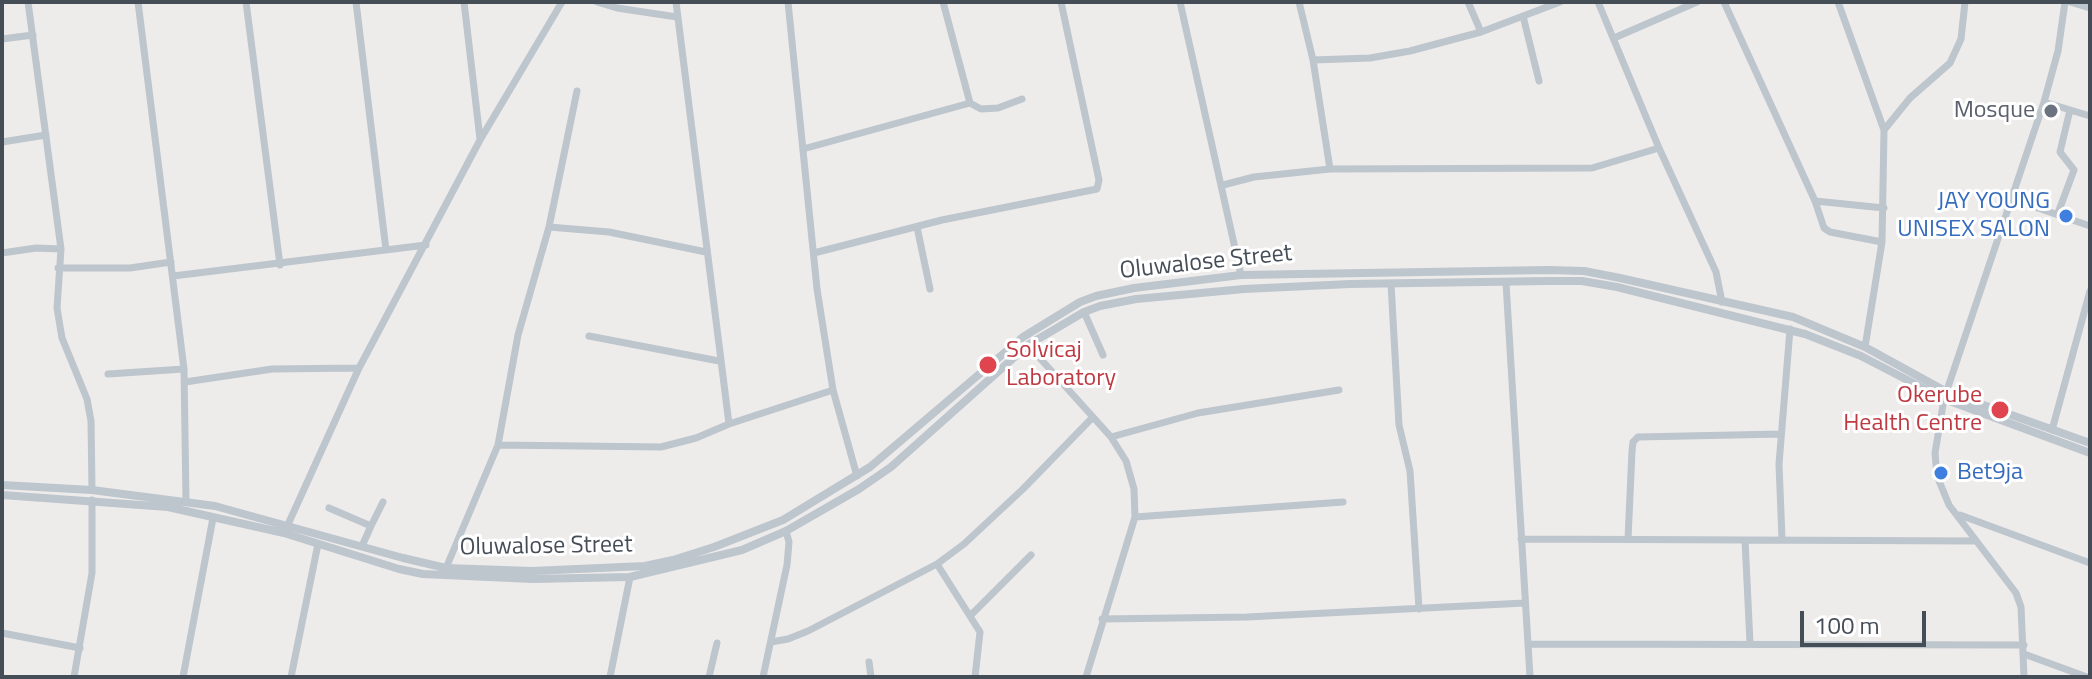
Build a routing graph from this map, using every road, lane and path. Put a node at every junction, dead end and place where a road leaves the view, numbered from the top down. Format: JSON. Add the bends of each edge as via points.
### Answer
{"nodes":[{"id":1,"x":28,"y":2,"type":"edge"},
{"id":2,"x":138,"y":2,"type":"edge"},
{"id":3,"x":246,"y":2,"type":"edge"},
{"id":4,"x":356,"y":2,"type":"edge"},
{"id":5,"x":464,"y":2,"type":"edge"},
{"id":6,"x":562,"y":2,"type":"edge"},
{"id":7,"x":597,"y":2,"type":"edge"},
{"id":8,"x":676,"y":2,"type":"edge"},
{"id":9,"x":788,"y":2,"type":"edge"},
{"id":10,"x":943,"y":2,"type":"edge"},
{"id":11,"x":1061,"y":2,"type":"edge"},
{"id":12,"x":1180,"y":2,"type":"edge"},
{"id":13,"x":1299,"y":2,"type":"edge"},
{"id":14,"x":1468,"y":2,"type":"edge"},
{"id":15,"x":1560,"y":2,"type":"edge"},
{"id":16,"x":1598,"y":2,"type":"edge"},
{"id":17,"x":1697,"y":2,"type":"edge"},
{"id":18,"x":1724,"y":2,"type":"edge"},
{"id":19,"x":1838,"y":2,"type":"edge"},
{"id":20,"x":1965,"y":2,"type":"edge"},
{"id":21,"x":2068,"y":2,"type":"edge"},
{"id":22,"x":2090,"y":8,"type":"edge"},
{"id":23,"x":1523,"y":16,"type":"junction"},
{"id":24,"x":677,"y":17,"type":"junction"},
{"id":25,"x":1481,"y":32,"type":"junction"},
{"id":26,"x":33,"y":35,"type":"junction"},
{"id":27,"x":1614,"y":38,"type":"junction"},
{"id":28,"x":2,"y":39,"type":"edge"},
{"id":29,"x":1313,"y":60,"type":"junction"},
{"id":30,"x":1539,"y":81,"type":"dead end"},
{"id":31,"x":577,"y":91,"type":"dead end"},
{"id":32,"x":1022,"y":99,"type":"dead end"},
{"id":33,"x":2044,"y":102,"type":"junction"},
{"id":34,"x":970,"y":103,"type":"junction"},
{"id":35,"x":2070,"y":110,"type":"junction"},
{"id":36,"x":2090,"y":116,"type":"edge"},
{"id":37,"x":1884,"y":130,"type":"junction"},
{"id":38,"x":46,"y":135,"type":"junction"},
{"id":39,"x":480,"y":140,"type":"junction"},
{"id":40,"x":2,"y":142,"type":"edge"},
{"id":41,"x":1659,"y":148,"type":"junction"},
{"id":42,"x":803,"y":149,"type":"junction"},
{"id":43,"x":1330,"y":169,"type":"junction"},
{"id":44,"x":1223,"y":185,"type":"junction"},
{"id":45,"x":2012,"y":199,"type":"junction"},
{"id":46,"x":1815,"y":201,"type":"junction"},
{"id":47,"x":1884,"y":208,"type":"junction"},
{"id":48,"x":2058,"y":213,"type":"junction"},
{"id":49,"x":2090,"y":226,"type":"edge"},
{"id":50,"x":549,"y":227,"type":"junction"},
{"id":51,"x":917,"y":227,"type":"junction"},
{"id":52,"x":1882,"y":242,"type":"junction"},
{"id":53,"x":426,"y":245,"type":"junction"},
{"id":54,"x":61,"y":249,"type":"junction"},
{"id":55,"x":386,"y":250,"type":"junction"},
{"id":56,"x":706,"y":252,"type":"junction"},
{"id":57,"x":2,"y":253,"type":"edge"},
{"id":58,"x":814,"y":253,"type":"junction"},
{"id":59,"x":171,"y":262,"type":"junction"},
{"id":60,"x":280,"y":265,"type":"junction"},
{"id":61,"x":58,"y":268,"type":"junction"},
{"id":62,"x":1424,"y":272,"type":"junction"},
{"id":63,"x":1241,"y":275,"type":"junction"},
{"id":64,"x":173,"y":276,"type":"junction"},
{"id":65,"x":1424,"y":283,"type":"junction"},
{"id":66,"x":1506,"y":283,"type":"junction"},
{"id":67,"x":1391,"y":284,"type":"junction"},
{"id":68,"x":930,"y":289,"type":"dead end"},
{"id":69,"x":2090,"y":291,"type":"edge"},
{"id":70,"x":1722,"y":302,"type":"junction"},
{"id":71,"x":1084,"y":312,"type":"junction"},
{"id":72,"x":1790,"y":329,"type":"junction"},
{"id":73,"x":589,"y":336,"type":"dead end"},
{"id":74,"x":1028,"y":345,"type":"junction"},
{"id":75,"x":1865,"y":347,"type":"junction"},
{"id":76,"x":1103,"y":355,"type":"dead end"},
{"id":77,"x":719,"y":361,"type":"junction"},
{"id":78,"x":359,"y":368,"type":"junction"},
{"id":79,"x":184,"y":369,"type":"junction"},
{"id":80,"x":108,"y":374,"type":"dead end"},
{"id":81,"x":185,"y":382,"type":"junction"},
{"id":82,"x":833,"y":390,"type":"junction"},
{"id":83,"x":1339,"y":390,"type":"dead end"},
{"id":84,"x":1946,"y":396,"type":"junction"},
{"id":85,"x":1093,"y":417,"type":"junction"},
{"id":86,"x":729,"y":424,"type":"junction"},
{"id":87,"x":2052,"y":430,"type":"junction"},
{"id":88,"x":1781,"y":434,"type":"junction"},
{"id":89,"x":1111,"y":437,"type":"junction"},
{"id":90,"x":2090,"y":443,"type":"edge"},
{"id":91,"x":498,"y":445,"type":"junction"},
{"id":92,"x":2090,"y":453,"type":"edge"},
{"id":93,"x":857,"y":476,"type":"junction"},
{"id":94,"x":2,"y":484,"type":"edge"},
{"id":95,"x":2,"y":495,"type":"edge"},
{"id":96,"x":92,"y":495,"type":"junction"},
{"id":97,"x":186,"y":501,"type":"junction"},
{"id":98,"x":383,"y":502,"type":"dead end"},
{"id":99,"x":1343,"y":502,"type":"dead end"},
{"id":100,"x":329,"y":508,"type":"dead end"},
{"id":101,"x":1957,"y":515,"type":"junction"},
{"id":102,"x":1135,"y":517,"type":"junction"},
{"id":103,"x":213,"y":518,"type":"junction"},
{"id":104,"x":371,"y":526,"type":"junction"},
{"id":105,"x":286,"y":529,"type":"junction"},
{"id":106,"x":786,"y":531,"type":"junction"},
{"id":107,"x":1521,"y":539,"type":"junction"},
{"id":108,"x":1628,"y":539,"type":"junction"},
{"id":109,"x":1782,"y":539,"type":"junction"},
{"id":110,"x":1745,"y":540,"type":"junction"},
{"id":111,"x":1975,"y":541,"type":"junction"},
{"id":112,"x":318,"y":544,"type":"junction"},
{"id":113,"x":362,"y":546,"type":"junction"},
{"id":114,"x":1031,"y":555,"type":"dead end"},
{"id":115,"x":2090,"y":563,"type":"edge"},
{"id":116,"x":937,"y":564,"type":"junction"},
{"id":117,"x":446,"y":568,"type":"junction"},
{"id":118,"x":630,"y":577,"type":"junction"},
{"id":119,"x":1525,"y":603,"type":"junction"},
{"id":120,"x":1419,"y":609,"type":"junction"},
{"id":121,"x":970,"y":616,"type":"junction"},
{"id":122,"x":1102,"y":619,"type":"junction"},
{"id":123,"x":2,"y":633,"type":"edge"},
{"id":124,"x":771,"y":642,"type":"junction"},
{"id":125,"x":717,"y":643,"type":"dead end"},
{"id":126,"x":1750,"y":643,"type":"junction"},
{"id":127,"x":1528,"y":644,"type":"junction"},
{"id":128,"x":2024,"y":645,"type":"junction"},
{"id":129,"x":80,"y":648,"type":"junction"},
{"id":130,"x":2024,"y":654,"type":"junction"},
{"id":131,"x":869,"y":662,"type":"dead end"},
{"id":132,"x":74,"y":677,"type":"edge"},
{"id":133,"x":183,"y":677,"type":"edge"},
{"id":134,"x":291,"y":677,"type":"edge"},
{"id":135,"x":610,"y":677,"type":"edge"},
{"id":136,"x":709,"y":677,"type":"edge"},
{"id":137,"x":763,"y":677,"type":"edge"},
{"id":138,"x":871,"y":677,"type":"edge"},
{"id":139,"x":975,"y":677,"type":"edge"},
{"id":140,"x":1086,"y":677,"type":"edge"},
{"id":141,"x":1530,"y":677,"type":"edge"},
{"id":142,"x":2024,"y":677,"type":"edge"},
{"id":143,"x":2087,"y":677,"type":"edge"}],
"edges":[{"from":1,"to":26,"type":"street"},
{"from":2,"to":59,"type":"street"},
{"from":3,"to":60,"type":"street"},
{"from":4,"to":55,"type":"street"},
{"from":5,"to":39,"type":"street"},
{"from":6,"to":39,"type":"street"},
{"from":7,"to":24,"type":"street"},
{"from":8,"to":24,"type":"street"},
{"from":9,"to":42,"type":"street"},
{"from":10,"to":34,"type":"street"},
{"from":11,"to":51,"type":"street","via":[[1097,189]]},
{"from":12,"to":44,"type":"street"},
{"from":13,"to":29,"type":"street"},
{"from":14,"to":25,"type":"street"},
{"from":15,"to":23,"type":"street"},
{"from":16,"to":27,"type":"street"},
{"from":17,"to":27,"type":"street"},
{"from":18,"to":46,"type":"street"},
{"from":19,"to":37,"type":"street"},
{"from":20,"to":37,"type":"street","via":[[1961,39],[1950,63]]},
{"from":21,"to":22,"type":"street"},
{"from":21,"to":33,"type":"street"},
{"from":23,"to":25,"type":"street"},
{"from":23,"to":30,"type":"street"},
{"from":24,"to":56,"type":"street"},
{"from":25,"to":29,"type":"street","via":[[1370,58]]},
{"from":26,"to":28,"type":"street"},
{"from":26,"to":38,"type":"street"},
{"from":27,"to":41,"type":"street"},
{"from":29,"to":43,"type":"street"},
{"from":31,"to":50,"type":"street"},
{"from":32,"to":34,"type":"street","via":[[990,109]]},
{"from":33,"to":35,"type":"street"},
{"from":33,"to":45,"type":"street"},
{"from":34,"to":42,"type":"street"},
{"from":35,"to":36,"type":"street"},
{"from":35,"to":48,"type":"street","via":[[2060,152],[2074,170]]},
{"from":37,"to":47,"type":"street"},
{"from":38,"to":40,"type":"street"},
{"from":38,"to":54,"type":"street"},
{"from":39,"to":53,"type":"street"},
{"from":41,"to":43,"type":"street","via":[[1592,168]]},
{"from":41,"to":70,"type":"street","via":[[1716,272]]},
{"from":42,"to":58,"type":"street"},
{"from":43,"to":44,"type":"street"},
{"from":44,"to":63,"type":"street"},
{"from":45,"to":48,"type":"street"},
{"from":45,"to":84,"type":"street"},
{"from":46,"to":47,"type":"street"},
{"from":46,"to":52,"type":"street","via":[[1827,231]]},
{"from":47,"to":52,"type":"street"},
{"from":48,"to":49,"type":"street"},
{"from":50,"to":56,"type":"street","via":[[609,232]]},
{"from":50,"to":91,"type":"street","via":[[521,321]]},
{"from":51,"to":58,"type":"street"},
{"from":51,"to":68,"type":"street"},
{"from":52,"to":75,"type":"street"},
{"from":53,"to":55,"type":"street"},
{"from":53,"to":78,"type":"street"},
{"from":54,"to":57,"type":"street"},
{"from":54,"to":61,"type":"street"},
{"from":55,"to":60,"type":"street"},
{"from":56,"to":77,"type":"street"},
{"from":58,"to":82,"type":"street"},
{"from":59,"to":61,"type":"street"},
{"from":59,"to":64,"type":"street"},
{"from":60,"to":64,"type":"street"},
{"from":61,"to":96,"type":"street","via":[[62,338],[91,421]]},
{"from":62,"to":63,"type":"street","name":"Oluwalose Street"},
{"from":62,"to":65,"type":"street"},
{"from":62,"to":70,"type":"street","name":"Oluwalose Street","via":[[1584,271]]},
{"from":63,"to":93,"type":"street","name":"Oluwalose Street","via":[[1134,288],[1080,302],[1023,337]]},
{"from":64,"to":79,"type":"street"},
{"from":65,"to":66,"type":"street","name":"Oluwalose Street"},
{"from":65,"to":67,"type":"street","name":"Oluwalose Street"},
{"from":66,"to":72,"type":"street","name":"Oluwalose Street","via":[[1582,281]]},
{"from":66,"to":107,"type":"street"},
{"from":67,"to":71,"type":"street","name":"Oluwalose Street","via":[[1151,297]]},
{"from":67,"to":120,"type":"street","via":[[1399,425],[1410,471]]},
{"from":69,"to":87,"type":"street"},
{"from":70,"to":75,"type":"street","name":"Oluwalose Street","via":[[1793,317]]},
{"from":71,"to":74,"type":"street","name":"Oluwalose Street"},
{"from":71,"to":76,"type":"street"},
{"from":72,"to":84,"type":"street","name":"Oluwalose Street"},
{"from":72,"to":88,"type":"street"},
{"from":73,"to":77,"type":"street"},
{"from":74,"to":85,"type":"street"},
{"from":74,"to":106,"type":"street","name":"Oluwalose Street","via":[[891,467]]},
{"from":75,"to":84,"type":"street","name":"Oluwalose Street"},
{"from":77,"to":86,"type":"street"},
{"from":78,"to":81,"type":"street","via":[[272,369]]},
{"from":78,"to":105,"type":"street"},
{"from":79,"to":80,"type":"street"},
{"from":79,"to":81,"type":"street"},
{"from":81,"to":97,"type":"street"},
{"from":82,"to":86,"type":"street"},
{"from":82,"to":93,"type":"street"},
{"from":83,"to":89,"type":"street","via":[[1198,413]]},
{"from":84,"to":87,"type":"street","name":"Oluwalose Street"},
{"from":84,"to":92,"type":"street","name":"Oluwalose Street"},
{"from":84,"to":101,"type":"street","via":[[1934,465]]},
{"from":85,"to":89,"type":"street"},
{"from":85,"to":116,"type":"street","via":[[1023,489]]},
{"from":86,"to":91,"type":"street","via":[[661,447]]},
{"from":87,"to":90,"type":"street","name":"Oluwalose Street"},
{"from":88,"to":108,"type":"street","via":[[1638,437],[1632,451]]},
{"from":88,"to":109,"type":"street"},
{"from":89,"to":102,"type":"street","via":[[1131,475]]},
{"from":91,"to":117,"type":"street"},
{"from":93,"to":117,"type":"street","name":"Oluwalose Street","via":[[783,520],[673,560],[630,568]]},
{"from":94,"to":96,"type":"street","name":"Oluwalose Street"},
{"from":95,"to":96,"type":"street","name":"Oluwalose Street"},
{"from":96,"to":97,"type":"street","name":"Oluwalose Street"},
{"from":96,"to":103,"type":"street","name":"Oluwalose Street"},
{"from":96,"to":129,"type":"street","via":[[92,573]]},
{"from":97,"to":105,"type":"street","name":"Oluwalose Street"},
{"from":98,"to":104,"type":"street"},
{"from":99,"to":102,"type":"street"},
{"from":100,"to":104,"type":"street"},
{"from":101,"to":111,"type":"street"},
{"from":101,"to":115,"type":"street"},
{"from":102,"to":122,"type":"street"},
{"from":103,"to":105,"type":"street","name":"Oluwalose Street"},
{"from":103,"to":133,"type":"street"},
{"from":104,"to":113,"type":"street"},
{"from":105,"to":112,"type":"street","name":"Oluwalose Street"},
{"from":105,"to":113,"type":"street","name":"Oluwalose Street"},
{"from":106,"to":118,"type":"street","name":"Oluwalose Street","via":[[742,550]]},
{"from":106,"to":124,"type":"street","via":[[787,565]]},
{"from":107,"to":108,"type":"street"},
{"from":107,"to":119,"type":"street"},
{"from":108,"to":110,"type":"street"},
{"from":109,"to":110,"type":"street"},
{"from":109,"to":111,"type":"street"},
{"from":110,"to":126,"type":"street"},
{"from":111,"to":128,"type":"street","via":[[2016,593]]},
{"from":112,"to":118,"type":"street","name":"Oluwalose Street","via":[[423,574]]},
{"from":112,"to":134,"type":"street"},
{"from":113,"to":117,"type":"street","name":"Oluwalose Street"},
{"from":114,"to":121,"type":"street"},
{"from":116,"to":121,"type":"street"},
{"from":116,"to":124,"type":"street","via":[[808,631]]},
{"from":118,"to":135,"type":"street"},
{"from":119,"to":120,"type":"street"},
{"from":119,"to":127,"type":"street"},
{"from":120,"to":122,"type":"street"},
{"from":121,"to":139,"type":"street","via":[[980,632]]},
{"from":122,"to":140,"type":"street"},
{"from":123,"to":129,"type":"street"},
{"from":124,"to":137,"type":"street"},
{"from":125,"to":136,"type":"street"},
{"from":126,"to":127,"type":"street"},
{"from":126,"to":128,"type":"street"},
{"from":127,"to":141,"type":"street"},
{"from":128,"to":130,"type":"street"},
{"from":129,"to":132,"type":"street"},
{"from":130,"to":142,"type":"street"},
{"from":130,"to":143,"type":"street"},
{"from":131,"to":138,"type":"street"}]}
